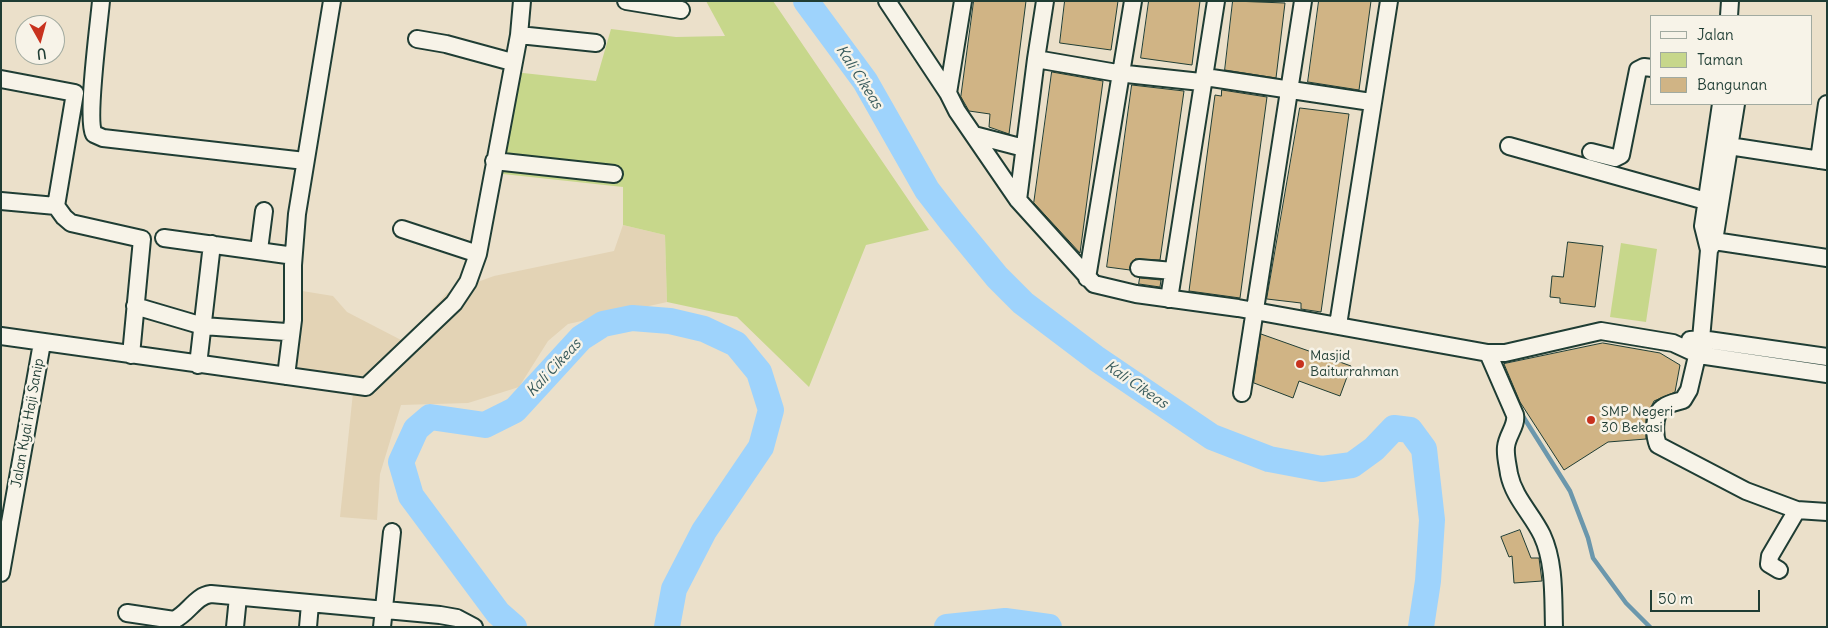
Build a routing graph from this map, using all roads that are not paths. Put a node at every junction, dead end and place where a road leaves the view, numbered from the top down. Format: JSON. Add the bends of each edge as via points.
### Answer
{"nodes":[{"id":1,"x":101,"y":1,"type":"edge"},
{"id":2,"x":332,"y":1,"type":"edge"},
{"id":3,"x":522,"y":1,"type":"edge"},
{"id":4,"x":626,"y":1,"type":"edge"},
{"id":5,"x":887,"y":1,"type":"edge"},
{"id":6,"x":963,"y":1,"type":"edge"},
{"id":7,"x":1046,"y":1,"type":"edge"},
{"id":8,"x":1132,"y":1,"type":"edge"},
{"id":9,"x":1216,"y":1,"type":"edge"},
{"id":10,"x":1303,"y":1,"type":"edge"},
{"id":11,"x":1388,"y":1,"type":"edge"},
{"id":12,"x":1730,"y":1,"type":"edge"},
{"id":13,"x":681,"y":10,"type":"dead end"},
{"id":14,"x":1730,"y":15,"type":"edge"},
{"id":15,"x":518,"y":35,"type":"junction"},
{"id":16,"x":417,"y":39,"type":"dead end"},
{"id":17,"x":596,"y":44,"type":"dead end"},
{"id":18,"x":1036,"y":60,"type":"junction"},
{"id":19,"x":512,"y":62,"type":"junction"},
{"id":20,"x":1650,"y":68,"type":"edge"},
{"id":21,"x":1121,"y":74,"type":"junction"},
{"id":22,"x":1,"y":79,"type":"edge"},
{"id":23,"x":1201,"y":82,"type":"junction"},
{"id":24,"x":1289,"y":90,"type":"junction"},
{"id":25,"x":75,"y":93,"type":"junction"},
{"id":26,"x":948,"y":93,"type":"junction"},
{"id":27,"x":92,"y":94,"type":"junction"},
{"id":28,"x":1372,"y":102,"type":"junction"},
{"id":29,"x":1827,"y":104,"type":"edge"},
{"id":30,"x":1721,"y":105,"type":"edge"},
{"id":31,"x":1736,"y":105,"type":"edge"},
{"id":32,"x":974,"y":135,"type":"junction"},
{"id":33,"x":1509,"y":146,"type":"dead end"},
{"id":34,"x":1729,"y":146,"type":"junction"},
{"id":35,"x":1024,"y":148,"type":"junction"},
{"id":36,"x":1591,"y":152,"type":"dead end"},
{"id":37,"x":494,"y":161,"type":"junction"},
{"id":38,"x":1823,"y":161,"type":"edge"},
{"id":39,"x":305,"y":162,"type":"junction"},
{"id":40,"x":614,"y":174,"type":"dead end"},
{"id":41,"x":1018,"y":200,"type":"junction"},
{"id":42,"x":1,"y":201,"type":"edge"},
{"id":43,"x":1706,"y":201,"type":"junction"},
{"id":44,"x":56,"y":206,"type":"junction"},
{"id":45,"x":264,"y":211,"type":"dead end"},
{"id":46,"x":402,"y":229,"type":"dead end"},
{"id":47,"x":164,"y":238,"type":"dead end"},
{"id":48,"x":212,"y":244,"type":"junction"},
{"id":49,"x":1711,"y":246,"type":"junction"},
{"id":50,"x":259,"y":250,"type":"junction"},
{"id":51,"x":478,"y":254,"type":"junction"},
{"id":52,"x":287,"y":255,"type":"dead end"},
{"id":53,"x":1827,"y":258,"type":"edge"},
{"id":54,"x":1139,"y":268,"type":"dead end"},
{"id":55,"x":1173,"y":271,"type":"junction"},
{"id":56,"x":1088,"y":278,"type":"junction"},
{"id":57,"x":1169,"y":299,"type":"junction"},
{"id":58,"x":135,"y":306,"type":"junction"},
{"id":59,"x":1255,"y":311,"type":"junction"},
{"id":60,"x":1338,"y":325,"type":"junction"},
{"id":61,"x":203,"y":326,"type":"junction"},
{"id":62,"x":286,"y":332,"type":"dead end"},
{"id":63,"x":1,"y":336,"type":"edge"},
{"id":64,"x":42,"y":343,"type":"junction"},
{"id":65,"x":1700,"y":347,"type":"junction"},
{"id":66,"x":1488,"y":353,"type":"junction"},
{"id":67,"x":132,"y":355,"type":"junction"},
{"id":68,"x":1827,"y":357,"type":"edge"},
{"id":69,"x":198,"y":365,"type":"junction"},
{"id":70,"x":1827,"y":374,"type":"edge"},
{"id":71,"x":286,"y":376,"type":"junction"},
{"id":72,"x":1242,"y":393,"type":"dead end"},
{"id":73,"x":8,"y":497,"type":"edge"},
{"id":74,"x":1797,"y":510,"type":"junction"},
{"id":75,"x":1827,"y":512,"type":"edge"},
{"id":76,"x":392,"y":532,"type":"dead end"},
{"id":77,"x":2,"y":569,"type":"edge"},
{"id":78,"x":1778,"y":570,"type":"dead end"},
{"id":79,"x":238,"y":597,"type":"junction"},
{"id":80,"x":310,"y":604,"type":"junction"},
{"id":81,"x":126,"y":613,"type":"dead end"},
{"id":82,"x":383,"y":619,"type":"edge"},
{"id":83,"x":235,"y":627,"type":"edge"},
{"id":84,"x":308,"y":627,"type":"edge"},
{"id":85,"x":474,"y":627,"type":"edge"},
{"id":86,"x":1554,"y":627,"type":"edge"}],
"edges":[{"from":1,"to":27,"type":"street"},
{"from":2,"to":39,"type":"street"},
{"from":3,"to":15,"type":"street"},
{"from":4,"to":13,"type":"street"},
{"from":5,"to":26,"type":"street"},
{"from":6,"to":26,"type":"street"},
{"from":7,"to":18,"type":"street"},
{"from":8,"to":21,"type":"street"},
{"from":9,"to":23,"type":"street"},
{"from":10,"to":24,"type":"street"},
{"from":11,"to":28,"type":"street"},
{"from":12,"to":14,"type":"street"},
{"from":15,"to":17,"type":"street"},
{"from":15,"to":19,"type":"street"},
{"from":16,"to":19,"type":"street"},
{"from":18,"to":21,"type":"street"},
{"from":18,"to":35,"type":"street"},
{"from":19,"to":37,"type":"street"},
{"from":20,"to":36,"type":"street","via":[[1638,70],[1621,155],[1615,158]]},
{"from":21,"to":23,"type":"street"},
{"from":21,"to":56,"type":"street"},
{"from":22,"to":25,"type":"street"},
{"from":23,"to":24,"type":"street","via":[[1206,77]]},
{"from":23,"to":55,"type":"street"},
{"from":24,"to":28,"type":"street"},
{"from":24,"to":59,"type":"street"},
{"from":25,"to":27,"type":"street"},
{"from":25,"to":44,"type":"street"},
{"from":26,"to":32,"type":"street"},
{"from":27,"to":39,"type":"street","via":[[91,126],[97,136]]},
{"from":28,"to":60,"type":"street"},
{"from":29,"to":38,"type":"street"},
{"from":30,"to":43,"type":"street"},
{"from":31,"to":34,"type":"street"},
{"from":32,"to":35,"type":"street"},
{"from":32,"to":41,"type":"street"},
{"from":33,"to":43,"type":"street"},
{"from":34,"to":38,"type":"street"},
{"from":34,"to":49,"type":"street"},
{"from":35,"to":41,"type":"street"},
{"from":37,"to":40,"type":"street"},
{"from":37,"to":51,"type":"street"},
{"from":39,"to":71,"type":"street","via":[[292,265],[293,320]]},
{"from":41,"to":56,"type":"street"},
{"from":42,"to":44,"type":"street"},
{"from":43,"to":49,"type":"street","via":[[1703,226]]},
{"from":44,"to":58,"type":"street","via":[[71,223],[142,239]]},
{"from":45,"to":50,"type":"street"},
{"from":46,"to":51,"type":"street"},
{"from":47,"to":48,"type":"street"},
{"from":48,"to":50,"type":"street"},
{"from":48,"to":61,"type":"street"},
{"from":49,"to":53,"type":"street"},
{"from":49,"to":65,"type":"street"},
{"from":50,"to":52,"type":"street"},
{"from":51,"to":71,"type":"street","via":[[468,282],[454,303],[366,387]]},
{"from":54,"to":55,"type":"street"},
{"from":55,"to":57,"type":"street"},
{"from":56,"to":57,"type":"street","via":[[1102,287]]},
{"from":57,"to":59,"type":"street"},
{"from":58,"to":61,"type":"street"},
{"from":58,"to":67,"type":"street"},
{"from":59,"to":60,"type":"street"},
{"from":59,"to":72,"type":"street"},
{"from":60,"to":66,"type":"street"},
{"from":61,"to":62,"type":"street"},
{"from":61,"to":69,"type":"street"},
{"from":63,"to":64,"type":"street","name":"Jalan Kyai Haji Sanip"},
{"from":64,"to":67,"type":"street"},
{"from":64,"to":73,"type":"street","name":"Jalan Kyai Haji Sanip"},
{"from":65,"to":66,"type":"street","via":[[1601,331],[1505,354]]},
{"from":65,"to":68,"type":"street"},
{"from":65,"to":70,"type":"street"},
{"from":65,"to":74,"type":"street","via":[[1689,390],[1683,400],[1659,410],[1655,432],[1658,445],[1746,491]]},
{"from":66,"to":86,"type":"street","via":[[1515,415],[1516,422],[1510,430],[1506,447],[1509,476],[1517,497],[1547,549],[1554,597]]},
{"from":67,"to":69,"type":"street"},
{"from":69,"to":71,"type":"street"},
{"from":73,"to":77,"type":"street","name":"Jalan Kyai Haji Sanip"},
{"from":74,"to":75,"type":"street"},
{"from":74,"to":78,"type":"street","via":[[1770,556],[1769,564]]},
{"from":76,"to":82,"type":"street"},
{"from":79,"to":80,"type":"street"},
{"from":79,"to":81,"type":"street","via":[[204,595],[174,620]]},
{"from":79,"to":83,"type":"street"},
{"from":80,"to":82,"type":"street"},
{"from":80,"to":84,"type":"street"},
{"from":82,"to":85,"type":"street","via":[[457,618]]}]}
